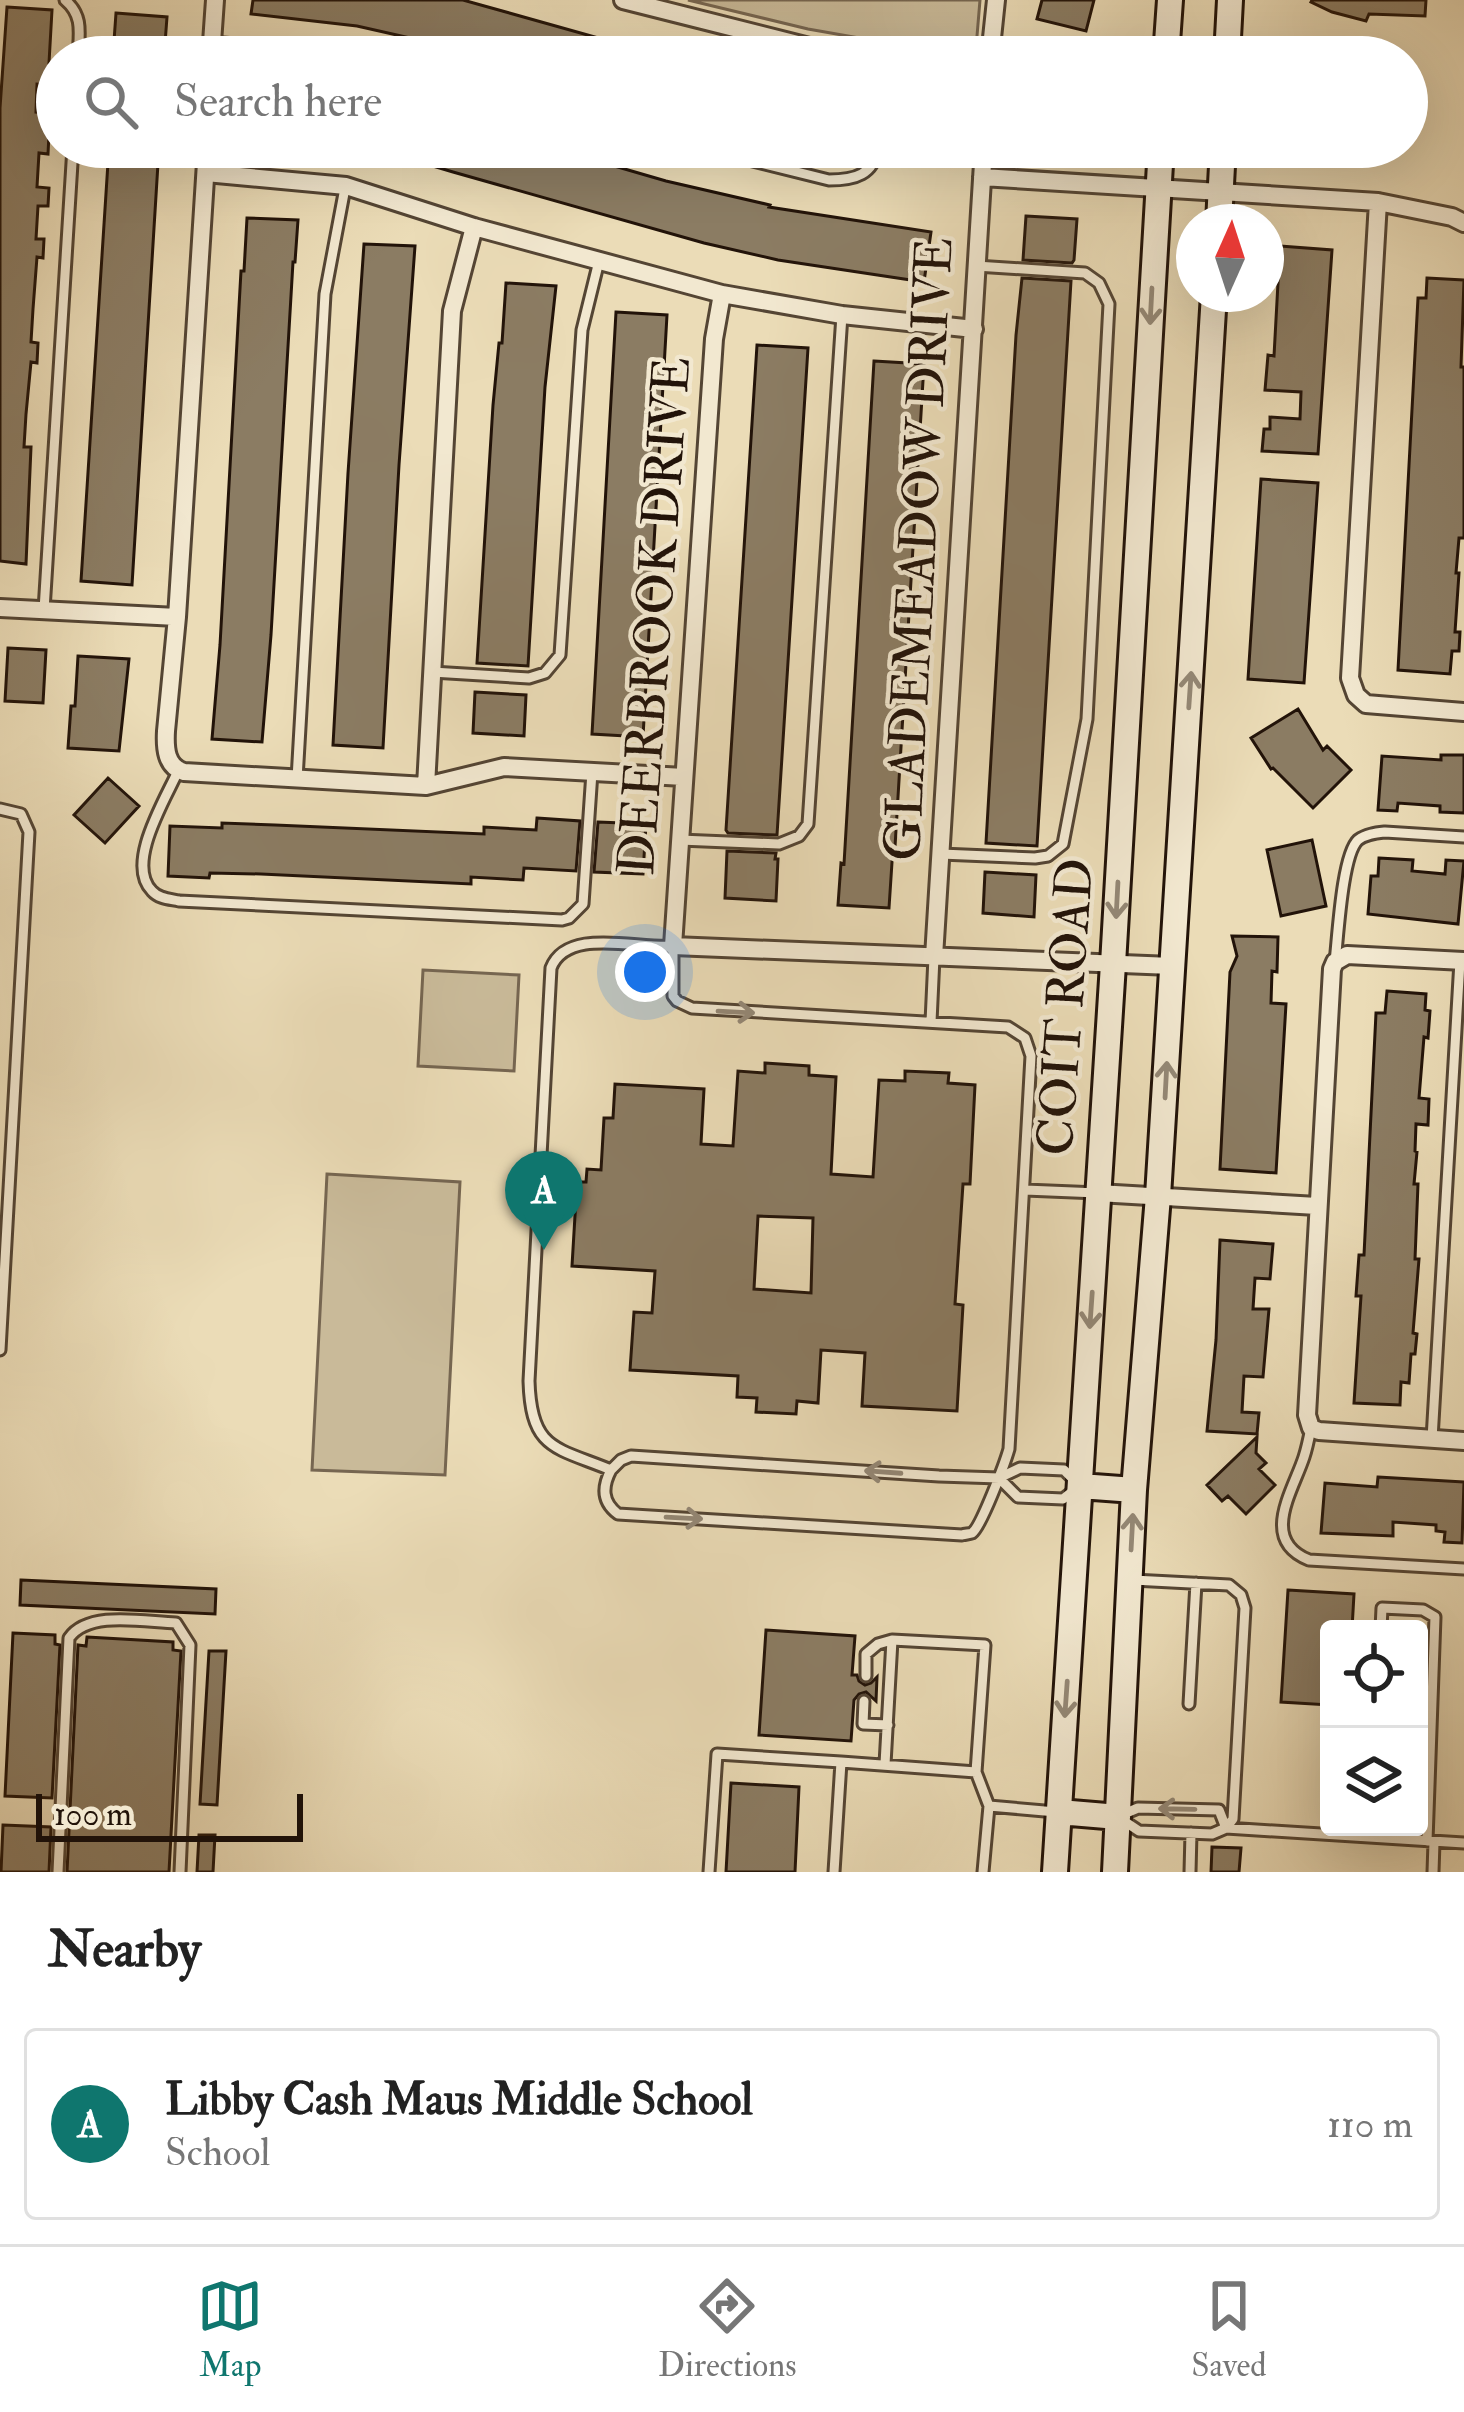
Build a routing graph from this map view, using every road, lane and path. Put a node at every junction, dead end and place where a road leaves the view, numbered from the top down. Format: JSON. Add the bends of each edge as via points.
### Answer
{"nodes":[{"id":1,"x":65,"y":0,"type":"edge"},
{"id":2,"x":215,"y":0,"type":"edge"},
{"id":3,"x":623,"y":0,"type":"edge"},
{"id":4,"x":996,"y":0,"type":"edge"},
{"id":5,"x":1170,"y":0,"type":"edge"},
{"id":6,"x":1230,"y":0,"type":"edge"},
{"id":7,"x":79,"y":36,"type":"edge"},
{"id":8,"x":213,"y":36,"type":"edge"},
{"id":9,"x":766,"y":36,"type":"edge"},
{"id":10,"x":992,"y":36,"type":"edge"},
{"id":11,"x":1167,"y":36,"type":"edge"},
{"id":12,"x":1228,"y":36,"type":"edge"},
{"id":13,"x":72,"y":168,"type":"edge"},
{"id":14,"x":206,"y":168,"type":"edge"},
{"id":15,"x":781,"y":168,"type":"edge"},
{"id":16,"x":870,"y":168,"type":"edge"},
{"id":17,"x":983,"y":168,"type":"edge"},
{"id":18,"x":1160,"y":168,"type":"edge"},
{"id":19,"x":1221,"y":168,"type":"edge"},
{"id":20,"x":206,"y":173,"type":"junction"},
{"id":21,"x":982,"y":177,"type":"junction"},
{"id":22,"x":346,"y":186,"type":"junction"},
{"id":23,"x":1158,"y":189,"type":"junction"},
{"id":24,"x":1220,"y":194,"type":"junction"},
{"id":25,"x":1378,"y":202,"type":"junction"},
{"id":26,"x":1220,"y":204,"type":"edge"},
{"id":27,"x":1464,"y":224,"type":"edge"},
{"id":28,"x":474,"y":227,"type":"junction"},
{"id":29,"x":599,"y":261,"type":"junction"},
{"id":30,"x":976,"y":266,"type":"junction"},
{"id":31,"x":722,"y":294,"type":"junction"},
{"id":32,"x":1213,"y":312,"type":"edge"},
{"id":33,"x":842,"y":315,"type":"junction"},
{"id":34,"x":974,"y":329,"type":"junction"},
{"id":35,"x":0,"y":608,"type":"edge"},
{"id":36,"x":44,"y":610,"type":"junction"},
{"id":37,"x":177,"y":617,"type":"junction"},
{"id":38,"x":432,"y":673,"type":"junction"},
{"id":39,"x":1464,"y":712,"type":"edge"},
{"id":40,"x":178,"y":771,"type":"junction"},
{"id":41,"x":592,"y":772,"type":"junction"},
{"id":42,"x":684,"y":777,"type":"junction"},
{"id":43,"x":297,"y":779,"type":"junction"},
{"id":44,"x":426,"y":786,"type":"junction"},
{"id":45,"x":0,"y":809,"type":"edge"},
{"id":46,"x":1464,"y":837,"type":"edge"},
{"id":47,"x":680,"y":840,"type":"junction"},
{"id":48,"x":941,"y":854,"type":"junction"},
{"id":49,"x":673,"y":946,"type":"junction"},
{"id":50,"x":934,"y":956,"type":"junction"},
{"id":51,"x":1462,"y":961,"type":"edge"},
{"id":52,"x":1335,"y":962,"type":"junction"},
{"id":53,"x":1113,"y":964,"type":"junction"},
{"id":54,"x":1172,"y":966,"type":"junction"},
{"id":55,"x":931,"y":1022,"type":"junction"},
{"id":56,"x":1025,"y":1190,"type":"junction"},
{"id":57,"x":1098,"y":1193,"type":"junction"},
{"id":58,"x":1158,"y":1196,"type":"junction"},
{"id":59,"x":1317,"y":1206,"type":"junction"},
{"id":60,"x":0,"y":1350,"type":"edge"},
{"id":61,"x":1312,"y":1428,"type":"junction"},
{"id":62,"x":1432,"y":1439,"type":"junction"},
{"id":63,"x":1464,"y":1441,"type":"edge"},
{"id":64,"x":611,"y":1470,"type":"junction"},
{"id":65,"x":999,"y":1478,"type":"junction"},
{"id":66,"x":1080,"y":1486,"type":"junction"},
{"id":67,"x":1134,"y":1490,"type":"junction"},
{"id":68,"x":1464,"y":1569,"type":"edge"},
{"id":69,"x":1130,"y":1580,"type":"junction"},
{"id":70,"x":1196,"y":1583,"type":"junction"},
{"id":71,"x":1381,"y":1620,"type":"edge"},
{"id":72,"x":892,"y":1640,"type":"junction"},
{"id":73,"x":1428,"y":1671,"type":"edge"},
{"id":74,"x":1433,"y":1671,"type":"junction"},
{"id":75,"x":866,"y":1676,"type":"dead end"},
{"id":76,"x":864,"y":1701,"type":"dead end"},
{"id":77,"x":1190,"y":1704,"type":"dead end"},
{"id":78,"x":888,"y":1725,"type":"junction"},
{"id":79,"x":841,"y":1762,"type":"junction"},
{"id":80,"x":885,"y":1764,"type":"junction"},
{"id":81,"x":976,"y":1772,"type":"junction"},
{"id":82,"x":989,"y":1806,"type":"junction"},
{"id":83,"x":1059,"y":1812,"type":"junction"},
{"id":84,"x":1118,"y":1817,"type":"junction"},
{"id":85,"x":1226,"y":1828,"type":"junction"},
{"id":86,"x":1191,"y":1833,"type":"junction"},
{"id":87,"x":1430,"y":1841,"type":"junction"},
{"id":88,"x":1464,"y":1843,"type":"edge"},
{"id":89,"x":58,"y":1872,"type":"edge"},
{"id":90,"x":180,"y":1872,"type":"edge"},
{"id":91,"x":709,"y":1872,"type":"edge"},
{"id":92,"x":834,"y":1872,"type":"edge"},
{"id":93,"x":983,"y":1872,"type":"edge"},
{"id":94,"x":1055,"y":1872,"type":"edge"},
{"id":95,"x":1115,"y":1872,"type":"edge"},
{"id":96,"x":1190,"y":1872,"type":"edge"},
{"id":97,"x":1433,"y":1872,"type":"edge"}],
"edges":[{"from":1,"to":7,"type":"lane","via":[[76,10]]},
{"from":2,"to":8,"type":"street"},
{"from":3,"to":9,"type":"street"},
{"from":4,"to":10,"type":"street"},
{"from":5,"to":11,"type":"main road"},
{"from":6,"to":12,"type":"main road"},
{"from":13,"to":36,"type":"lane"},
{"from":14,"to":20,"type":"street"},
{"from":15,"to":16,"type":"lane","via":[[829,180]]},
{"from":17,"to":21,"type":"street","name":"GLADEMEADOW DRIVE"},
{"from":18,"to":23,"type":"main road","name":"COIT ROAD"},
{"from":19,"to":24,"type":"main road"},
{"from":20,"to":22,"type":"street"},
{"from":20,"to":37,"type":"street"},
{"from":21,"to":23,"type":"street"},
{"from":21,"to":30,"type":"street","name":"GLADEMEADOW DRIVE"},
{"from":22,"to":28,"type":"street"},
{"from":22,"to":43,"type":"lane","via":[[325,294]]},
{"from":23,"to":24,"type":"street"},
{"from":23,"to":53,"type":"main road","name":"COIT ROAD","one_way":true},
{"from":24,"to":25,"type":"street"},
{"from":24,"to":26,"type":"main road"},
{"from":25,"to":27,"type":"street"},
{"from":25,"to":39,"type":"street","via":[[1350,678],[1360,700],[1373,706]]},
{"from":28,"to":29,"type":"street"},
{"from":28,"to":38,"type":"street","via":[[452,310]]},
{"from":29,"to":31,"type":"street"},
{"from":29,"to":38,"type":"lane","via":[[582,330],[560,655],[529,678]]},
{"from":30,"to":34,"type":"street","name":"GLADEMEADOW DRIVE"},
{"from":30,"to":48,"type":"lane","via":[[1085,273],[1108,304],[1087,719],[1063,844],[1035,858]]},
{"from":31,"to":33,"type":"street"},
{"from":31,"to":42,"type":"street","name":"DEERBROOK DRIVE"},
{"from":54,"to":32,"type":"main road","name":"COIT ROAD","one_way":true},
{"from":33,"to":34,"type":"street"},
{"from":33,"to":47,"type":"lane","via":[[808,824],[779,844]]},
{"from":34,"to":48,"type":"street","name":"GLADEMEADOW DRIVE"},
{"from":35,"to":36,"type":"street"},
{"from":36,"to":37,"type":"street"},
{"from":37,"to":40,"type":"street","via":[[165,748]]},
{"from":38,"to":44,"type":"street"},
{"from":40,"to":41,"type":"lane","via":[[144,850],[143,874],[160,897],[562,920],[583,904]]},
{"from":40,"to":43,"type":"street"},
{"from":41,"to":42,"type":"street"},
{"from":41,"to":44,"type":"street","via":[[504,767]]},
{"from":42,"to":47,"type":"street","name":"DEERBROOK DRIVE"},
{"from":43,"to":44,"type":"street"},
{"from":45,"to":60,"type":"lane","via":[[21,814],[29,832]]},
{"from":46,"to":52,"type":"lane","via":[[1385,832],[1358,840],[1348,858]]},
{"from":47,"to":49,"type":"street","name":"DEERBROOK DRIVE"},
{"from":48,"to":50,"type":"street","name":"GLADEMEADOW DRIVE"},
{"from":49,"to":50,"type":"street"},
{"from":49,"to":55,"type":"lane","one_way":true,"via":[[674,996],[692,1008]]},
{"from":49,"to":64,"type":"lane","via":[[576,944],[551,964],[531,1412],[542,1438]]},
{"from":50,"to":53,"type":"street"},
{"from":50,"to":55,"type":"lane"},
{"from":51,"to":52,"type":"street","via":[[1347,955]]},
{"from":51,"to":62,"type":"lane"},
{"from":52,"to":59,"type":"street"},
{"from":53,"to":54,"type":"street"},
{"from":53,"to":57,"type":"main road","name":"COIT ROAD"},
{"from":58,"to":54,"type":"main road","name":"COIT ROAD","one_way":true},
{"from":55,"to":56,"type":"lane","via":[[1008,1027],[1025,1038]]},
{"from":56,"to":57,"type":"lane"},
{"from":56,"to":65,"type":"lane","via":[[1010,1449]]},
{"from":57,"to":58,"type":"street"},
{"from":57,"to":66,"type":"main road","name":"COIT ROAD","one_way":true},
{"from":58,"to":59,"type":"street"},
{"from":58,"to":67,"type":"main road","name":"COIT ROAD"},
{"from":59,"to":61,"type":"street"},
{"from":61,"to":62,"type":"street"},
{"from":61,"to":68,"type":"lane","via":[[1283,1516],[1284,1538],[1297,1555]]},
{"from":62,"to":63,"type":"street"},
{"from":65,"to":64,"type":"lane","one_way":true,"via":[[631,1456]]},
{"from":64,"to":65,"type":"lane","one_way":true,"via":[[604,1492],[618,1514],[962,1535],[978,1526]]},
{"from":65,"to":66,"type":"lane","via":[[1020,1468],[1064,1470]]},
{"from":65,"to":66,"type":"lane","via":[[1018,1497],[1063,1499]]},
{"from":66,"to":67,"type":"main road"},
{"from":66,"to":83,"type":"main road","name":"COIT ROAD","one_way":true},
{"from":69,"to":67,"type":"main road","name":"COIT ROAD","one_way":true},
{"from":69,"to":70,"type":"lane"},
{"from":69,"to":84,"type":"main road","name":"COIT ROAD"},
{"from":70,"to":77,"type":"lane"},
{"from":70,"to":85,"type":"lane","via":[[1229,1585],[1245,1608],[1233,1819]]},
{"from":71,"to":74,"type":"lane","via":[[1382,1608],[1435,1617]]},
{"from":72,"to":75,"type":"lane","via":[[866,1654]]},
{"from":72,"to":78,"type":"lane"},
{"from":72,"to":81,"type":"lane","via":[[985,1645]]},
{"from":73,"to":74,"type":"lane"},
{"from":74,"to":87,"type":"lane"},
{"from":76,"to":78,"type":"lane","via":[[863,1724]]},
{"from":78,"to":80,"type":"lane"},
{"from":79,"to":80,"type":"lane"},
{"from":79,"to":91,"type":"lane","via":[[717,1754]]},
{"from":79,"to":92,"type":"lane"},
{"from":80,"to":81,"type":"lane"},
{"from":81,"to":82,"type":"lane"},
{"from":82,"to":83,"type":"lane"},
{"from":82,"to":93,"type":"lane"},
{"from":83,"to":84,"type":"main road"},
{"from":83,"to":94,"type":"main road","name":"COIT ROAD"},
{"from":85,"to":84,"type":"lane","one_way":true,"via":[[1219,1810],[1138,1808]]},
{"from":84,"to":86,"type":"lane","via":[[1139,1831]]},
{"from":84,"to":95,"type":"main road","name":"COIT ROAD"},
{"from":85,"to":86,"type":"lane"},
{"from":85,"to":87,"type":"lane"},
{"from":86,"to":96,"type":"lane"},
{"from":87,"to":88,"type":"lane"},
{"from":87,"to":97,"type":"lane"},
{"from":89,"to":90,"type":"lane","via":[[69,1638],[94,1620],[176,1623],[190,1645]]}]}
